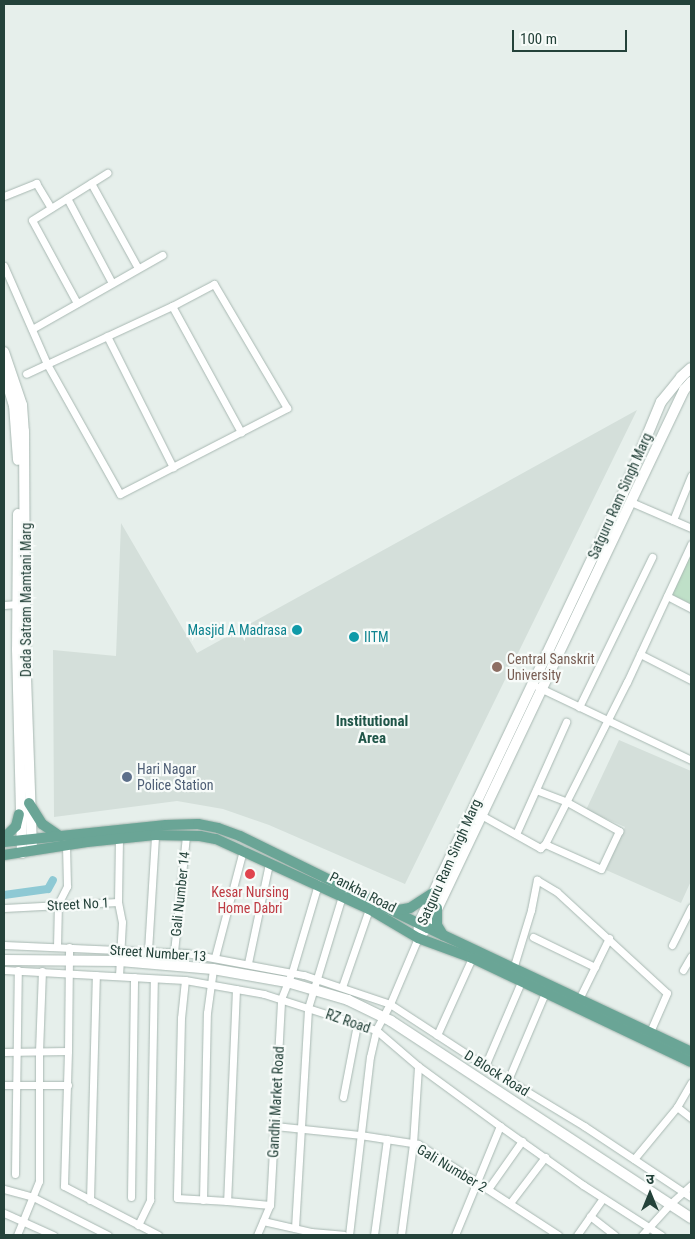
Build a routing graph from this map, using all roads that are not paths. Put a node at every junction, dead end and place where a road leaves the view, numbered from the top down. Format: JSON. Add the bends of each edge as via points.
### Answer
{"nodes":[{"id":1,"x":107,"y":173,"type":"dead end"},
{"id":2,"x":91,"y":182,"type":"junction"},
{"id":3,"x":4,"y":196,"type":"edge"},
{"id":4,"x":66,"y":198,"type":"junction"},
{"id":5,"x":51,"y":208,"type":"junction"},
{"id":6,"x":162,"y":255,"type":"dead end"},
{"id":7,"x":4,"y":266,"type":"edge"},
{"id":8,"x":138,"y":268,"type":"junction"},
{"id":9,"x":112,"y":283,"type":"junction"},
{"id":10,"x":77,"y":303,"type":"junction"},
{"id":11,"x":172,"y":306,"type":"junction"},
{"id":12,"x":32,"y":329,"type":"junction"},
{"id":13,"x":107,"y":336,"type":"junction"},
{"id":14,"x":4,"y":352,"type":"edge"},
{"id":15,"x":47,"y":364,"type":"junction"},
{"id":16,"x":691,"y":368,"type":"edge"},
{"id":17,"x":4,"y":373,"type":"edge"},
{"id":18,"x":26,"y":374,"type":"dead end"},
{"id":19,"x":691,"y":382,"type":"edge"},
{"id":20,"x":241,"y":432,"type":"junction"},
{"id":21,"x":173,"y":467,"type":"junction"},
{"id":22,"x":691,"y":476,"type":"edge"},
{"id":23,"x":632,"y":502,"type":"junction"},
{"id":24,"x":673,"y":520,"type":"junction"},
{"id":25,"x":691,"y":528,"type":"edge"},
{"id":26,"x":691,"y":544,"type":"edge"},
{"id":27,"x":652,"y":557,"type":"dead end"},
{"id":28,"x":667,"y":596,"type":"junction"},
{"id":29,"x":17,"y":604,"type":"junction"},
{"id":30,"x":4,"y":605,"type":"edge"},
{"id":31,"x":691,"y":608,"type":"edge"},
{"id":32,"x":640,"y":654,"type":"junction"},
{"id":33,"x":691,"y":680,"type":"edge"},
{"id":34,"x":532,"y":684,"type":"junction"},
{"id":35,"x":541,"y":689,"type":"junction"},
{"id":36,"x":579,"y":707,"type":"junction"},
{"id":37,"x":608,"y":721,"type":"junction"},
{"id":38,"x":566,"y":722,"type":"dead end"},
{"id":39,"x":691,"y":760,"type":"edge"},
{"id":40,"x":536,"y":790,"type":"junction"},
{"id":41,"x":567,"y":802,"type":"junction"},
{"id":42,"x":29,"y":804,"type":"junction"},
{"id":43,"x":20,"y":814,"type":"junction"},
{"id":44,"x":482,"y":815,"type":"junction"},
{"id":45,"x":8,"y":830,"type":"edge"},
{"id":46,"x":516,"y":834,"type":"junction"},
{"id":47,"x":155,"y":835,"type":"junction"},
{"id":48,"x":186,"y":835,"type":"junction"},
{"id":49,"x":60,"y":836,"type":"junction"},
{"id":50,"x":4,"y":838,"type":"edge"},
{"id":51,"x":119,"y":838,"type":"junction"},
{"id":52,"x":26,"y":840,"type":"junction"},
{"id":53,"x":4,"y":842,"type":"edge"},
{"id":54,"x":545,"y":844,"type":"junction"},
{"id":55,"x":66,"y":846,"type":"junction"},
{"id":56,"x":243,"y":850,"type":"junction"},
{"id":57,"x":27,"y":852,"type":"junction"},
{"id":58,"x":4,"y":855,"type":"edge"},
{"id":59,"x":269,"y":862,"type":"junction"},
{"id":60,"x":318,"y":884,"type":"junction"},
{"id":61,"x":433,"y":893,"type":"junction"},
{"id":62,"x":342,"y":896,"type":"junction"},
{"id":63,"x":118,"y":902,"type":"junction"},
{"id":64,"x":58,"y":904,"type":"junction"},
{"id":65,"x":691,"y":907,"type":"edge"},
{"id":66,"x":4,"y":908,"type":"edge"},
{"id":67,"x":437,"y":908,"type":"junction"},
{"id":68,"x":369,"y":909,"type":"junction"},
{"id":69,"x":393,"y":910,"type":"junction"},
{"id":70,"x":689,"y":917,"type":"edge"},
{"id":71,"x":423,"y":925,"type":"junction"},
{"id":72,"x":443,"y":935,"type":"junction"},
{"id":73,"x":534,"y":937,"type":"dead end"},
{"id":74,"x":418,"y":938,"type":"junction"},
{"id":75,"x":609,"y":938,"type":"junction"},
{"id":76,"x":4,"y":945,"type":"edge"},
{"id":77,"x":672,"y":945,"type":"dead end"},
{"id":78,"x":57,"y":947,"type":"junction"},
{"id":79,"x":70,"y":947,"type":"junction"},
{"id":80,"x":121,"y":950,"type":"junction"},
{"id":81,"x":148,"y":951,"type":"junction"},
{"id":82,"x":174,"y":952,"type":"junction"},
{"id":83,"x":691,"y":956,"type":"edge"},
{"id":84,"x":215,"y":957,"type":"junction"},
{"id":85,"x":472,"y":958,"type":"junction"},
{"id":86,"x":4,"y":960,"type":"edge"},
{"id":87,"x":69,"y":961,"type":"junction"},
{"id":88,"x":120,"y":961,"type":"junction"},
{"id":89,"x":248,"y":963,"type":"junction"},
{"id":90,"x":594,"y":967,"type":"junction"},
{"id":91,"x":513,"y":968,"type":"junction"},
{"id":92,"x":213,"y":969,"type":"junction"},
{"id":93,"x":4,"y":970,"type":"edge"},
{"id":94,"x":18,"y":970,"type":"junction"},
{"id":95,"x":683,"y":970,"type":"dead end"},
{"id":96,"x":42,"y":971,"type":"junction"},
{"id":97,"x":69,"y":973,"type":"junction"},
{"id":98,"x":96,"y":975,"type":"junction"},
{"id":99,"x":119,"y":976,"type":"junction"},
{"id":100,"x":134,"y":977,"type":"junction"},
{"id":101,"x":290,"y":977,"type":"junction"},
{"id":102,"x":317,"y":978,"type":"junction"},
{"id":103,"x":154,"y":979,"type":"junction"},
{"id":104,"x":185,"y":980,"type":"junction"},
{"id":105,"x":521,"y":982,"type":"junction"},
{"id":106,"x":210,"y":984,"type":"junction"},
{"id":107,"x":342,"y":987,"type":"junction"},
{"id":108,"x":236,"y":989,"type":"junction"},
{"id":109,"x":312,"y":989,"type":"junction"},
{"id":110,"x":545,"y":993,"type":"junction"},
{"id":111,"x":281,"y":999,"type":"junction"},
{"id":112,"x":579,"y":999,"type":"junction"},
{"id":113,"x":390,"y":1004,"type":"junction"},
{"id":114,"x":308,"y":1008,"type":"junction"},
{"id":115,"x":383,"y":1016,"type":"junction"},
{"id":116,"x":357,"y":1024,"type":"junction"},
{"id":117,"x":376,"y":1030,"type":"junction"},
{"id":118,"x":650,"y":1032,"type":"junction"},
{"id":119,"x":437,"y":1035,"type":"junction"},
{"id":120,"x":68,"y":1051,"type":"junction"},
{"id":121,"x":4,"y":1052,"type":"edge"},
{"id":122,"x":17,"y":1052,"type":"junction"},
{"id":123,"x":39,"y":1052,"type":"junction"},
{"id":124,"x":691,"y":1052,"type":"edge"},
{"id":125,"x":691,"y":1062,"type":"edge"},
{"id":126,"x":418,"y":1066,"type":"junction"},
{"id":127,"x":485,"y":1066,"type":"junction"},
{"id":128,"x":508,"y":1080,"type":"junction"},
{"id":129,"x":17,"y":1084,"type":"junction"},
{"id":130,"x":39,"y":1084,"type":"junction"},
{"id":131,"x":691,"y":1084,"type":"edge"},
{"id":132,"x":4,"y":1085,"type":"edge"},
{"id":133,"x":68,"y":1085,"type":"junction"},
{"id":134,"x":343,"y":1097,"type":"dead end"},
{"id":135,"x":676,"y":1107,"type":"junction"},
{"id":136,"x":691,"y":1118,"type":"edge"},
{"id":137,"x":275,"y":1126,"type":"junction"},
{"id":138,"x":500,"y":1126,"type":"junction"},
{"id":139,"x":302,"y":1128,"type":"junction"},
{"id":140,"x":360,"y":1135,"type":"junction"},
{"id":141,"x":386,"y":1139,"type":"junction"},
{"id":142,"x":522,"y":1141,"type":"junction"},
{"id":143,"x":413,"y":1144,"type":"junction"},
{"id":144,"x":545,"y":1156,"type":"junction"},
{"id":145,"x":634,"y":1159,"type":"junction"},
{"id":146,"x":15,"y":1174,"type":"dead end"},
{"id":147,"x":477,"y":1182,"type":"junction"},
{"id":148,"x":691,"y":1185,"type":"edge"},
{"id":149,"x":4,"y":1189,"type":"edge"},
{"id":150,"x":488,"y":1189,"type":"junction"},
{"id":151,"x":688,"y":1194,"type":"edge"},
{"id":152,"x":33,"y":1197,"type":"junction"},
{"id":153,"x":131,"y":1197,"type":"dead end"},
{"id":154,"x":602,"y":1198,"type":"junction"},
{"id":155,"x":90,"y":1200,"type":"junction"},
{"id":156,"x":203,"y":1200,"type":"junction"},
{"id":157,"x":227,"y":1201,"type":"junction"},
{"id":158,"x":510,"y":1203,"type":"junction"},
{"id":159,"x":670,"y":1204,"type":"junction"},
{"id":160,"x":270,"y":1205,"type":"junction"},
{"id":161,"x":4,"y":1213,"type":"edge"},
{"id":162,"x":590,"y":1216,"type":"junction"},
{"id":163,"x":691,"y":1218,"type":"edge"},
{"id":164,"x":23,"y":1221,"type":"junction"},
{"id":165,"x":263,"y":1221,"type":"junction"},
{"id":166,"x":138,"y":1225,"type":"junction"},
{"id":167,"x":649,"y":1227,"type":"junction"},
{"id":168,"x":296,"y":1228,"type":"junction"},
{"id":169,"x":311,"y":1234,"type":"edge"},
{"id":170,"x":17,"y":1235,"type":"edge"},
{"id":171,"x":52,"y":1235,"type":"edge"},
{"id":172,"x":108,"y":1235,"type":"edge"},
{"id":173,"x":158,"y":1235,"type":"edge"},
{"id":174,"x":257,"y":1235,"type":"edge"},
{"id":175,"x":338,"y":1235,"type":"edge"},
{"id":176,"x":344,"y":1235,"type":"edge"},
{"id":177,"x":349,"y":1235,"type":"edge"},
{"id":178,"x":374,"y":1235,"type":"edge"},
{"id":179,"x":401,"y":1235,"type":"edge"},
{"id":180,"x":455,"y":1235,"type":"edge"},
{"id":181,"x":558,"y":1235,"type":"edge"},
{"id":182,"x":577,"y":1235,"type":"edge"},
{"id":183,"x":614,"y":1235,"type":"edge"},
{"id":184,"x":642,"y":1235,"type":"edge"},
{"id":185,"x":661,"y":1235,"type":"edge"}],
"edges":[{"from":1,"to":2,"type":"street"},
{"from":2,"to":4,"type":"street"},
{"from":2,"to":8,"type":"street"},
{"from":3,"to":5,"type":"street","via":[[36,183]]},
{"from":4,"to":5,"type":"street"},
{"from":4,"to":9,"type":"street"},
{"from":5,"to":10,"type":"street","via":[[32,220]]},
{"from":6,"to":8,"type":"street"},
{"from":7,"to":12,"type":"street"},
{"from":8,"to":9,"type":"street"},
{"from":9,"to":10,"type":"street"},
{"from":10,"to":12,"type":"street"},
{"from":11,"to":13,"type":"street"},
{"from":11,"to":20,"type":"street"},
{"from":11,"to":20,"type":"street","via":[[214,284],[287,408]]},
{"from":12,"to":15,"type":"street"},
{"from":13,"to":15,"type":"street"},
{"from":13,"to":21,"type":"street"},
{"from":14,"to":42,"type":"street","name":"Dada Satram Mamtani Marg","via":[[22,405],[24,431]]},
{"from":15,"to":18,"type":"street"},
{"from":15,"to":21,"type":"street","via":[[120,494]]},
{"from":16,"to":34,"type":"street","name":"Satguru Ram Singh Marg","via":[[661,402],[622,496]]},
{"from":17,"to":29,"type":"street","name":"Dada Satram Mamtani Marg","via":[[14,405],[17,430]]},
{"from":19,"to":23,"type":"street","name":"Satguru Ram Singh Marg","via":[[684,390]]},
{"from":20,"to":21,"type":"street"},
{"from":22,"to":24,"type":"street"},
{"from":23,"to":24,"type":"street"},
{"from":23,"to":35,"type":"street","name":"Satguru Ram Singh Marg"},
{"from":24,"to":25,"type":"street"},
{"from":26,"to":28,"type":"street"},
{"from":27,"to":36,"type":"street"},
{"from":28,"to":31,"type":"street"},
{"from":28,"to":32,"type":"street"},
{"from":29,"to":30,"type":"street"},
{"from":29,"to":43,"type":"street","name":"Dada Satram Mamtani Marg"},
{"from":32,"to":33,"type":"street"},
{"from":32,"to":37,"type":"street"},
{"from":34,"to":35,"type":"street"},
{"from":34,"to":61,"type":"street","name":"Satguru Ram Singh Marg"},
{"from":35,"to":36,"type":"street"},
{"from":35,"to":44,"type":"street","name":"Satguru Ram Singh Marg"},
{"from":36,"to":37,"type":"street"},
{"from":37,"to":39,"type":"street"},
{"from":37,"to":41,"type":"street"},
{"from":38,"to":40,"type":"street"},
{"from":40,"to":41,"type":"street"},
{"from":40,"to":46,"type":"street"},
{"from":41,"to":54,"type":"street"},
{"from":41,"to":54,"type":"street","via":[[620,831],[601,869]]},
{"from":42,"to":49,"type":"main road","via":[[42,824]]},
{"from":42,"to":52,"type":"street","name":"Dada Satram Mamtani Marg"},
{"from":43,"to":45,"type":"main road"},
{"from":43,"to":52,"type":"street","name":"Dada Satram Mamtani Marg"},
{"from":44,"to":46,"type":"street"},
{"from":44,"to":67,"type":"street","name":"Satguru Ram Singh Marg"},
{"from":45,"to":50,"type":"main road"},
{"from":46,"to":54,"type":"street","via":[[540,848]]},
{"from":47,"to":48,"type":"main road","name":"Pankha Road"},
{"from":47,"to":51,"type":"main road","name":"Pankha Road"},
{"from":47,"to":81,"type":"street"},
{"from":48,"to":56,"type":"main road","name":"Pankha Road","via":[[216,839]]},
{"from":48,"to":82,"type":"street","name":"Gali Number 14"},
{"from":49,"to":52,"type":"main road","name":"Pankha Road"},
{"from":49,"to":69,"type":"main road","name":"Pankha Road","via":[[166,825],[198,824],[218,828]]},
{"from":51,"to":55,"type":"main road","name":"Pankha Road"},
{"from":51,"to":63,"type":"street","name":"Street No 1"},
{"from":52,"to":53,"type":"main road","name":"Pankha Road"},
{"from":52,"to":57,"type":"street","name":"Dada Satram Mamtani Marg"},
{"from":55,"to":57,"type":"main road","name":"Pankha Road"},
{"from":55,"to":64,"type":"street","via":[[67,886]]},
{"from":56,"to":59,"type":"main road","name":"Pankha Road"},
{"from":56,"to":84,"type":"street"},
{"from":57,"to":58,"type":"main road","name":"Pankha Road"},
{"from":59,"to":60,"type":"main road","name":"Pankha Road"},
{"from":59,"to":89,"type":"street"},
{"from":60,"to":62,"type":"main road","name":"Pankha Road"},
{"from":60,"to":101,"type":"street","name":"Gandhi Market Road"},
{"from":61,"to":69,"type":"main road","via":[[410,908]]},
{"from":61,"to":71,"type":"street","name":"Satguru Ram Singh Marg"},
{"from":62,"to":68,"type":"main road","name":"Pankha Road"},
{"from":62,"to":102,"type":"street"},
{"from":63,"to":64,"type":"street","name":"Street No 1"},
{"from":63,"to":80,"type":"street","via":[[122,922]]},
{"from":64,"to":66,"type":"street","name":"Street No 1"},
{"from":64,"to":78,"type":"street"},
{"from":65,"to":70,"type":"street"},
{"from":67,"to":71,"type":"street","name":"Satguru Ram Singh Marg"},
{"from":67,"to":72,"type":"main road","via":[[437,925]]},
{"from":68,"to":74,"type":"main road","name":"Pankha Road"},
{"from":68,"to":107,"type":"street"},
{"from":69,"to":71,"type":"main road","name":"Pankha Road"},
{"from":70,"to":77,"type":"street"},
{"from":71,"to":72,"type":"main road","name":"Pankha Road"},
{"from":71,"to":74,"type":"street","name":"Satguru Ram Singh Marg"},
{"from":72,"to":91,"type":"main road","name":"Pankha Road"},
{"from":73,"to":90,"type":"street"},
{"from":74,"to":85,"type":"main road","name":"Pankha Road"},
{"from":74,"to":113,"type":"street"},
{"from":75,"to":90,"type":"street"},
{"from":75,"to":91,"type":"street","via":[[557,892],[537,880]]},
{"from":75,"to":118,"type":"street","via":[[667,993]]},
{"from":76,"to":78,"type":"street","name":"Street Number 13"},
{"from":78,"to":79,"type":"street","name":"Street Number 13"},
{"from":79,"to":80,"type":"street","name":"Street Number 13"},
{"from":79,"to":87,"type":"street"},
{"from":80,"to":81,"type":"street","name":"Street Number 13"},
{"from":80,"to":88,"type":"street"},
{"from":81,"to":82,"type":"street","name":"Street Number 13"},
{"from":82,"to":84,"type":"street","name":"Street Number 13"},
{"from":83,"to":95,"type":"street"},
{"from":84,"to":89,"type":"street","name":"Street Number 13"},
{"from":85,"to":105,"type":"main road","name":"Pankha Road"},
{"from":85,"to":119,"type":"street"},
{"from":86,"to":87,"type":"street"},
{"from":87,"to":88,"type":"street"},
{"from":87,"to":97,"type":"street"},
{"from":88,"to":92,"type":"street"},
{"from":88,"to":99,"type":"street"},
{"from":89,"to":101,"type":"street","name":"Street Number 13"},
{"from":90,"to":112,"type":"street"},
{"from":91,"to":112,"type":"main road","name":"Pankha Road"},
{"from":92,"to":101,"type":"street"},
{"from":92,"to":106,"type":"street"},
{"from":93,"to":94,"type":"street","name":"RZ Road"},
{"from":94,"to":96,"type":"street","name":"RZ Road"},
{"from":94,"to":122,"type":"street"},
{"from":96,"to":97,"type":"street","name":"RZ Road"},
{"from":96,"to":123,"type":"street"},
{"from":97,"to":98,"type":"street","name":"RZ Road"},
{"from":97,"to":120,"type":"street"},
{"from":98,"to":99,"type":"street","name":"RZ Road"},
{"from":98,"to":155,"type":"street"},
{"from":99,"to":100,"type":"street","name":"RZ Road"},
{"from":100,"to":103,"type":"street","name":"RZ Road"},
{"from":100,"to":153,"type":"street"},
{"from":101,"to":102,"type":"street","name":"D Block Road"},
{"from":101,"to":109,"type":"street"},
{"from":101,"to":111,"type":"street","name":"Gandhi Market Road"},
{"from":102,"to":107,"type":"street","name":"D Block Road"},
{"from":102,"to":109,"type":"street"},
{"from":103,"to":104,"type":"street","name":"RZ Road"},
{"from":103,"to":166,"type":"street","via":[[150,1200]]},
{"from":104,"to":106,"type":"street","name":"RZ Road"},
{"from":104,"to":156,"type":"street","via":[[177,1198]]},
{"from":105,"to":110,"type":"main road","name":"Pankha Road"},
{"from":105,"to":127,"type":"street"},
{"from":106,"to":108,"type":"street","name":"RZ Road"},
{"from":106,"to":156,"type":"street"},
{"from":107,"to":113,"type":"street","name":"D Block Road"},
{"from":108,"to":111,"type":"street","name":"RZ Road"},
{"from":108,"to":157,"type":"street"},
{"from":109,"to":114,"type":"street"},
{"from":109,"to":115,"type":"street"},
{"from":110,"to":125,"type":"main road","name":"Pankha Road"},
{"from":110,"to":128,"type":"street"},
{"from":111,"to":114,"type":"street","name":"RZ Road"},
{"from":111,"to":137,"type":"street","name":"Gandhi Market Road"},
{"from":112,"to":118,"type":"main road","name":"Pankha Road"},
{"from":113,"to":115,"type":"street"},
{"from":113,"to":119,"type":"street","name":"D Block Road"},
{"from":114,"to":116,"type":"street","name":"RZ Road"},
{"from":114,"to":139,"type":"street"},
{"from":115,"to":117,"type":"street"},
{"from":115,"to":159,"type":"street"},
{"from":116,"to":117,"type":"street","name":"RZ Road"},
{"from":116,"to":134,"type":"street"},
{"from":117,"to":126,"type":"street","name":"RZ Road"},
{"from":117,"to":140,"type":"street"},
{"from":118,"to":124,"type":"main road","name":"Pankha Road"},
{"from":119,"to":127,"type":"street","name":"D Block Road"},
{"from":120,"to":123,"type":"street"},
{"from":120,"to":133,"type":"street"},
{"from":121,"to":122,"type":"street"},
{"from":122,"to":123,"type":"street"},
{"from":122,"to":129,"type":"street"},
{"from":123,"to":130,"type":"street"},
{"from":126,"to":138,"type":"street","name":"RZ Road"},
{"from":126,"to":143,"type":"street"},
{"from":127,"to":128,"type":"street","name":"D Block Road"},
{"from":128,"to":145,"type":"street","name":"D Block Road"},
{"from":129,"to":130,"type":"street"},
{"from":129,"to":132,"type":"street"},
{"from":129,"to":146,"type":"street"},
{"from":130,"to":133,"type":"street"},
{"from":130,"to":152,"type":"street","via":[[39,1181]]},
{"from":131,"to":135,"type":"street"},
{"from":133,"to":155,"type":"street","via":[[64,1186]]},
{"from":135,"to":136,"type":"street"},
{"from":135,"to":145,"type":"street"},
{"from":137,"to":139,"type":"street","name":"Gali Number 2"},
{"from":137,"to":160,"type":"street","name":"Gandhi Market Road"},
{"from":138,"to":142,"type":"street","name":"RZ Road"},
{"from":138,"to":147,"type":"street"},
{"from":139,"to":140,"type":"street","name":"Gali Number 2"},
{"from":139,"to":168,"type":"street"},
{"from":140,"to":141,"type":"street","name":"Gali Number 2"},
{"from":140,"to":177,"type":"street"},
{"from":141,"to":143,"type":"street","name":"Gali Number 2"},
{"from":141,"to":178,"type":"street"},
{"from":142,"to":144,"type":"street","name":"RZ Road"},
{"from":142,"to":150,"type":"street"},
{"from":143,"to":147,"type":"street","name":"Gali Number 2","via":[[424,1147]]},
{"from":143,"to":179,"type":"street"},
{"from":144,"to":154,"type":"street","name":"RZ Road"},
{"from":144,"to":158,"type":"street"},
{"from":145,"to":151,"type":"street","name":"D Block Road"},
{"from":147,"to":150,"type":"street","name":"Gali Number 2"},
{"from":147,"to":180,"type":"street"},
{"from":148,"to":151,"type":"street"},
{"from":149,"to":152,"type":"street"},
{"from":150,"to":158,"type":"street","name":"Gali Number 2"},
{"from":151,"to":159,"type":"street"},
{"from":152,"to":164,"type":"street"},
{"from":152,"to":172,"type":"street"},
{"from":154,"to":162,"type":"street"},
{"from":154,"to":167,"type":"street","name":"RZ Road"},
{"from":155,"to":166,"type":"street"},
{"from":156,"to":157,"type":"street"},
{"from":157,"to":160,"type":"street"},
{"from":158,"to":181,"type":"street","name":"Gali Number 2"},
{"from":159,"to":163,"type":"street"},
{"from":159,"to":167,"type":"street"},
{"from":160,"to":165,"type":"street"},
{"from":161,"to":164,"type":"street"},
{"from":162,"to":182,"type":"street"},
{"from":162,"to":183,"type":"street"},
{"from":164,"to":170,"type":"street"},
{"from":164,"to":171,"type":"street"},
{"from":165,"to":168,"type":"street"},
{"from":165,"to":174,"type":"street"},
{"from":166,"to":173,"type":"street"},
{"from":167,"to":184,"type":"street"},
{"from":167,"to":185,"type":"street","name":"RZ Road"},
{"from":168,"to":169,"type":"street"},
{"from":169,"to":175,"type":"street"},
{"from":175,"to":176,"type":"street"}]}
